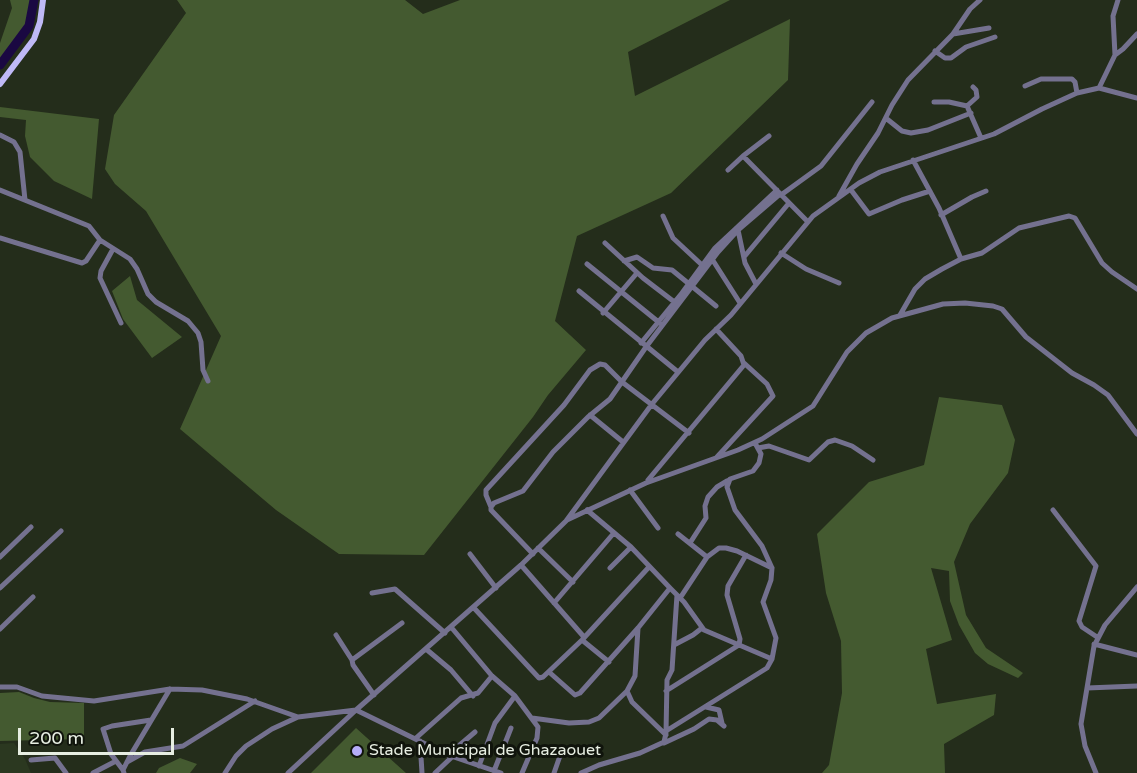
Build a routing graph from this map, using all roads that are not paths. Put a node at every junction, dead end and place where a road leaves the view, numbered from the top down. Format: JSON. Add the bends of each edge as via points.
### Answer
{"nodes":[{"id":1,"x":43,"y":0,"type":"edge"},
{"id":2,"x":980,"y":0,"type":"edge"},
{"id":3,"x":1118,"y":0,"type":"edge"},
{"id":4,"x":989,"y":28,"type":"dead end"},
{"id":5,"x":953,"y":34,"type":"junction"},
{"id":6,"x":1137,"y":34,"type":"edge"},
{"id":7,"x":995,"y":37,"type":"dead end"},
{"id":8,"x":935,"y":51,"type":"junction"},
{"id":9,"x":1115,"y":55,"type":"junction"},
{"id":10,"x":0,"y":84,"type":"edge"},
{"id":11,"x":1025,"y":86,"type":"dead end"},
{"id":12,"x":973,"y":87,"type":"dead end"},
{"id":13,"x":1099,"y":88,"type":"junction"},
{"id":14,"x":1077,"y":93,"type":"junction"},
{"id":15,"x":1137,"y":98,"type":"edge"},
{"id":16,"x":872,"y":102,"type":"dead end"},
{"id":17,"x":934,"y":102,"type":"dead end"},
{"id":18,"x":968,"y":105,"type":"junction"},
{"id":19,"x":971,"y":113,"type":"junction"},
{"id":20,"x":886,"y":118,"type":"junction"},
{"id":21,"x":0,"y":135,"type":"edge"},
{"id":22,"x":769,"y":136,"type":"dead end"},
{"id":23,"x":981,"y":138,"type":"junction"},
{"id":24,"x":743,"y":156,"type":"junction"},
{"id":25,"x":913,"y":160,"type":"junction"},
{"id":26,"x":728,"y":170,"type":"dead end"},
{"id":27,"x":0,"y":190,"type":"edge"},
{"id":28,"x":851,"y":190,"type":"junction"},
{"id":29,"x":986,"y":191,"type":"dead end"},
{"id":30,"x":930,"y":192,"type":"junction"},
{"id":31,"x":779,"y":193,"type":"junction"},
{"id":32,"x":838,"y":198,"type":"junction"},
{"id":33,"x":25,"y":200,"type":"junction"},
{"id":34,"x":789,"y":203,"type":"junction"},
{"id":35,"x":941,"y":215,"type":"junction"},
{"id":36,"x":663,"y":216,"type":"dead end"},
{"id":37,"x":808,"y":222,"type":"junction"},
{"id":38,"x":738,"y":227,"type":"junction"},
{"id":39,"x":0,"y":238,"type":"edge"},
{"id":40,"x":100,"y":240,"type":"junction"},
{"id":41,"x":605,"y":243,"type":"dead end"},
{"id":42,"x":113,"y":249,"type":"junction"},
{"id":43,"x":781,"y":253,"type":"junction"},
{"id":44,"x":710,"y":257,"type":"junction"},
{"id":45,"x":744,"y":257,"type":"junction"},
{"id":46,"x":962,"y":259,"type":"junction"},
{"id":47,"x":624,"y":261,"type":"junction"},
{"id":48,"x":587,"y":264,"type":"dead end"},
{"id":49,"x":702,"y":265,"type":"junction"},
{"id":50,"x":637,"y":273,"type":"junction"},
{"id":51,"x":840,"y":283,"type":"dead end"},
{"id":52,"x":756,"y":284,"type":"junction"},
{"id":53,"x":691,"y":285,"type":"junction"},
{"id":54,"x":1137,"y":289,"type":"edge"},
{"id":55,"x":579,"y":291,"type":"dead end"},
{"id":56,"x":621,"y":293,"type":"junction"},
{"id":57,"x":740,"y":303,"type":"junction"},
{"id":58,"x":676,"y":304,"type":"junction"},
{"id":59,"x":716,"y":306,"type":"dead end"},
{"id":60,"x":603,"y":313,"type":"junction"},
{"id":61,"x":900,"y":315,"type":"junction"},
{"id":62,"x":121,"y":323,"type":"dead end"},
{"id":63,"x":661,"y":324,"type":"junction"},
{"id":64,"x":716,"y":328,"type":"junction"},
{"id":65,"x":644,"y":345,"type":"junction"},
{"id":66,"x":744,"y":363,"type":"junction"},
{"id":67,"x":678,"y":372,"type":"junction"},
{"id":68,"x":208,"y":381,"type":"dead end"},
{"id":69,"x":622,"y":382,"type":"junction"},
{"id":70,"x":652,"y":404,"type":"junction"},
{"id":71,"x":591,"y":415,"type":"junction"},
{"id":72,"x":688,"y":434,"type":"junction"},
{"id":73,"x":1137,"y":434,"type":"edge"},
{"id":74,"x":623,"y":442,"type":"junction"},
{"id":75,"x":728,"y":445,"type":"junction"},
{"id":76,"x":757,"y":445,"type":"junction"},
{"id":77,"x":726,"y":454,"type":"junction"},
{"id":78,"x":716,"y":458,"type":"junction"},
{"id":79,"x":873,"y":460,"type":"dead end"},
{"id":80,"x":727,"y":481,"type":"junction"},
{"id":81,"x":646,"y":483,"type":"junction"},
{"id":82,"x":630,"y":490,"type":"junction"},
{"id":83,"x":582,"y":501,"type":"junction"},
{"id":84,"x":491,"y":507,"type":"junction"},
{"id":85,"x":590,"y":509,"type":"junction"},
{"id":86,"x":1053,"y":510,"type":"dead end"},
{"id":87,"x":566,"y":521,"type":"junction"},
{"id":88,"x":32,"y":527,"type":"dead end"},
{"id":89,"x":658,"y":528,"type":"dead end"},
{"id":90,"x":61,"y":531,"type":"dead end"},
{"id":91,"x":613,"y":534,"type":"junction"},
{"id":92,"x":678,"y":534,"type":"dead end"},
{"id":93,"x":690,"y":543,"type":"junction"},
{"id":94,"x":631,"y":547,"type":"junction"},
{"id":95,"x":538,"y":548,"type":"junction"},
{"id":96,"x":470,"y":554,"type":"dead end"},
{"id":97,"x":533,"y":554,"type":"junction"},
{"id":98,"x":746,"y":555,"type":"junction"},
{"id":99,"x":707,"y":557,"type":"junction"},
{"id":100,"x":0,"y":558,"type":"edge"},
{"id":101,"x":521,"y":565,"type":"junction"},
{"id":102,"x":649,"y":567,"type":"junction"},
{"id":103,"x":610,"y":568,"type":"dead end"},
{"id":104,"x":772,"y":568,"type":"junction"},
{"id":105,"x":573,"y":582,"type":"junction"},
{"id":106,"x":1137,"y":587,"type":"edge"},
{"id":107,"x":0,"y":588,"type":"edge"},
{"id":108,"x":496,"y":588,"type":"junction"},
{"id":109,"x":670,"y":588,"type":"junction"},
{"id":110,"x":372,"y":593,"type":"dead end"},
{"id":111,"x":679,"y":596,"type":"junction"},
{"id":112,"x":33,"y":597,"type":"dead end"},
{"id":113,"x":554,"y":603,"type":"junction"},
{"id":114,"x":474,"y":608,"type":"junction"},
{"id":115,"x":402,"y":623,"type":"dead end"},
{"id":116,"x":451,"y":627,"type":"junction"},
{"id":117,"x":638,"y":628,"type":"junction"},
{"id":118,"x":702,"y":628,"type":"junction"},
{"id":119,"x":0,"y":629,"type":"edge"},
{"id":120,"x":445,"y":633,"type":"junction"},
{"id":121,"x":336,"y":635,"type":"dead end"},
{"id":122,"x":1097,"y":637,"type":"junction"},
{"id":123,"x":583,"y":638,"type":"junction"},
{"id":124,"x":1094,"y":644,"type":"junction"},
{"id":125,"x":674,"y":645,"type":"junction"},
{"id":126,"x":739,"y":645,"type":"junction"},
{"id":127,"x":426,"y":649,"type":"junction"},
{"id":128,"x":1137,"y":655,"type":"edge"},
{"id":129,"x":772,"y":659,"type":"junction"},
{"id":130,"x":352,"y":660,"type":"junction"},
{"id":131,"x":609,"y":662,"type":"junction"},
{"id":132,"x":549,"y":672,"type":"junction"},
{"id":133,"x":492,"y":676,"type":"junction"},
{"id":134,"x":1137,"y":686,"type":"edge"},
{"id":135,"x":0,"y":687,"type":"edge"},
{"id":136,"x":1087,"y":688,"type":"junction"},
{"id":137,"x":170,"y":689,"type":"junction"},
{"id":138,"x":627,"y":691,"type":"junction"},
{"id":139,"x":666,"y":691,"type":"junction"},
{"id":140,"x":374,"y":695,"type":"junction"},
{"id":141,"x":473,"y":696,"type":"junction"},
{"id":142,"x":515,"y":696,"type":"junction"},
{"id":143,"x":255,"y":701,"type":"junction"},
{"id":144,"x":706,"y":707,"type":"junction"},
{"id":145,"x":356,"y":710,"type":"junction"},
{"id":146,"x":298,"y":717,"type":"junction"},
{"id":147,"x":532,"y":718,"type":"junction"},
{"id":148,"x":151,"y":720,"type":"junction"},
{"id":149,"x":511,"y":728,"type":"dead end"},
{"id":150,"x":475,"y":732,"type":"dead end"},
{"id":151,"x":666,"y":733,"type":"junction"},
{"id":152,"x":418,"y":739,"type":"junction"},
{"id":153,"x":662,"y":743,"type":"junction"},
{"id":154,"x":561,"y":753,"type":"dead end"},
{"id":155,"x":450,"y":756,"type":"junction"},
{"id":156,"x":32,"y":760,"type":"dead end"},
{"id":157,"x":116,"y":761,"type":"junction"},
{"id":158,"x":127,"y":762,"type":"junction"},
{"id":159,"x":479,"y":766,"type":"junction"},
{"id":160,"x":123,"y":771,"type":"edge"},
{"id":161,"x":494,"y":771,"type":"junction"},
{"id":162,"x":66,"y":773,"type":"edge"},
{"id":163,"x":93,"y":773,"type":"edge"},
{"id":164,"x":225,"y":773,"type":"edge"},
{"id":165,"x":288,"y":773,"type":"edge"},
{"id":166,"x":422,"y":773,"type":"edge"},
{"id":167,"x":435,"y":773,"type":"edge"},
{"id":168,"x":501,"y":773,"type":"edge"},
{"id":169,"x":522,"y":773,"type":"edge"},
{"id":170,"x":554,"y":773,"type":"edge"},
{"id":171,"x":581,"y":773,"type":"edge"},
{"id":172,"x":1096,"y":773,"type":"edge"}],
"edges":[{"from":1,"to":10,"type":"main road","via":[[34,39]]},
{"from":2,"to":5,"type":"street"},
{"from":3,"to":9,"type":"street","via":[[1113,16]]},
{"from":4,"to":5,"type":"street"},
{"from":5,"to":8,"type":"street"},
{"from":6,"to":9,"type":"street"},
{"from":7,"to":8,"type":"street","via":[[966,47],[951,58]]},
{"from":8,"to":20,"type":"street","via":[[908,80]]},
{"from":9,"to":13,"type":"street"},
{"from":11,"to":14,"type":"street","via":[[1041,79],[1070,79]]},
{"from":12,"to":18,"type":"street","via":[[977,98]]},
{"from":13,"to":14,"type":"street"},
{"from":13,"to":15,"type":"street"},
{"from":14,"to":23,"type":"street"},
{"from":16,"to":31,"type":"street","via":[[821,166]]},
{"from":17,"to":18,"type":"street"},
{"from":18,"to":19,"type":"street"},
{"from":19,"to":20,"type":"street","via":[[912,133],[902,131]]},
{"from":19,"to":23,"type":"street"},
{"from":20,"to":32,"type":"street"},
{"from":21,"to":33,"type":"street","via":[[14,142],[20,152]]},
{"from":22,"to":24,"type":"street"},
{"from":23,"to":25,"type":"street"},
{"from":24,"to":26,"type":"street"},
{"from":24,"to":31,"type":"street"},
{"from":25,"to":28,"type":"street","via":[[880,172]]},
{"from":25,"to":30,"type":"street"},
{"from":27,"to":33,"type":"street"},
{"from":28,"to":30,"type":"street","via":[[868,214]]},
{"from":28,"to":32,"type":"street"},
{"from":29,"to":35,"type":"street"},
{"from":30,"to":35,"type":"street"},
{"from":31,"to":34,"type":"street"},
{"from":31,"to":38,"type":"street"},
{"from":32,"to":37,"type":"street"},
{"from":33,"to":40,"type":"street","via":[[89,226]]},
{"from":34,"to":37,"type":"street"},
{"from":34,"to":45,"type":"street"},
{"from":35,"to":46,"type":"street"},
{"from":36,"to":49,"type":"street","via":[[674,238]]},
{"from":37,"to":43,"type":"street"},
{"from":38,"to":44,"type":"street"},
{"from":38,"to":45,"type":"street"},
{"from":39,"to":40,"type":"street","via":[[82,263]]},
{"from":40,"to":42,"type":"street"},
{"from":41,"to":47,"type":"street"},
{"from":42,"to":62,"type":"street","via":[[100,278]]},
{"from":42,"to":68,"type":"street","via":[[137,268],[148,294],[156,302],[188,321],[198,333]]},
{"from":43,"to":51,"type":"street"},
{"from":43,"to":52,"type":"street"},
{"from":44,"to":49,"type":"street"},
{"from":44,"to":53,"type":"street"},
{"from":44,"to":57,"type":"street"},
{"from":45,"to":52,"type":"street"},
{"from":46,"to":54,"type":"street","via":[[982,253],[1019,228],[1072,216],[1102,263]]},
{"from":46,"to":61,"type":"street","via":[[925,279]]},
{"from":47,"to":50,"type":"street"},
{"from":47,"to":53,"type":"street","via":[[639,257],[653,268],[672,270]]},
{"from":48,"to":56,"type":"street"},
{"from":49,"to":53,"type":"street"},
{"from":50,"to":56,"type":"street"},
{"from":50,"to":58,"type":"street"},
{"from":52,"to":57,"type":"street"},
{"from":53,"to":58,"type":"street"},
{"from":53,"to":59,"type":"street"},
{"from":55,"to":60,"type":"street"},
{"from":56,"to":60,"type":"street"},
{"from":56,"to":63,"type":"street"},
{"from":57,"to":64,"type":"street"},
{"from":58,"to":63,"type":"street"},
{"from":60,"to":65,"type":"street"},
{"from":61,"to":73,"type":"street","via":[[955,303],[1002,309],[1026,337],[1108,395]]},
{"from":61,"to":76,"type":"street","via":[[877,325],[852,346],[813,406]]},
{"from":63,"to":65,"type":"street"},
{"from":64,"to":66,"type":"street"},
{"from":64,"to":67,"type":"street"},
{"from":65,"to":67,"type":"street"},
{"from":65,"to":69,"type":"street"},
{"from":66,"to":72,"type":"street"},
{"from":66,"to":75,"type":"street","via":[[773,396]]},
{"from":67,"to":70,"type":"street"},
{"from":69,"to":70,"type":"street"},
{"from":69,"to":71,"type":"street"},
{"from":69,"to":84,"type":"street","via":[[605,365],[590,370],[564,405],[486,490]]},
{"from":70,"to":72,"type":"street"},
{"from":70,"to":74,"type":"street"},
{"from":71,"to":74,"type":"street"},
{"from":71,"to":84,"type":"street","via":[[553,452],[523,491]]},
{"from":72,"to":81,"type":"street"},
{"from":74,"to":83,"type":"street"},
{"from":75,"to":77,"type":"street"},
{"from":75,"to":78,"type":"street"},
{"from":76,"to":77,"type":"street"},
{"from":76,"to":79,"type":"street","via":[[809,460],[828,442],[837,440]]},
{"from":76,"to":80,"type":"street","via":[[761,456],[756,468]]},
{"from":77,"to":78,"type":"street"},
{"from":78,"to":81,"type":"street"},
{"from":80,"to":93,"type":"street","via":[[708,497],[706,518]]},
{"from":80,"to":104,"type":"street","via":[[735,510],[762,546]]},
{"from":81,"to":82,"type":"street"},
{"from":82,"to":85,"type":"street"},
{"from":82,"to":89,"type":"street"},
{"from":83,"to":85,"type":"street"},
{"from":83,"to":87,"type":"street"},
{"from":84,"to":97,"type":"street"},
{"from":85,"to":87,"type":"street"},
{"from":85,"to":91,"type":"street"},
{"from":86,"to":122,"type":"street","via":[[1096,566],[1079,621]]},
{"from":87,"to":95,"type":"street"},
{"from":88,"to":100,"type":"street"},
{"from":90,"to":107,"type":"street"},
{"from":91,"to":94,"type":"street"},
{"from":91,"to":105,"type":"street"},
{"from":92,"to":93,"type":"street"},
{"from":93,"to":99,"type":"street"},
{"from":94,"to":102,"type":"street"},
{"from":94,"to":103,"type":"street"},
{"from":95,"to":97,"type":"street"},
{"from":95,"to":105,"type":"street"},
{"from":96,"to":108,"type":"street"},
{"from":97,"to":101,"type":"street"},
{"from":98,"to":99,"type":"street","via":[[723,547]]},
{"from":98,"to":104,"type":"street"},
{"from":98,"to":126,"type":"street","via":[[727,595]]},
{"from":99,"to":111,"type":"street"},
{"from":101,"to":108,"type":"street"},
{"from":101,"to":113,"type":"street"},
{"from":102,"to":109,"type":"street"},
{"from":102,"to":123,"type":"street"},
{"from":104,"to":129,"type":"street","via":[[764,602],[776,638]]},
{"from":105,"to":113,"type":"street"},
{"from":106,"to":122,"type":"street"},
{"from":108,"to":114,"type":"street"},
{"from":109,"to":111,"type":"street"},
{"from":109,"to":117,"type":"street"},
{"from":110,"to":120,"type":"street","via":[[395,589]]},
{"from":111,"to":118,"type":"street"},
{"from":111,"to":125,"type":"street"},
{"from":112,"to":119,"type":"street"},
{"from":113,"to":123,"type":"street"},
{"from":114,"to":116,"type":"street"},
{"from":114,"to":132,"type":"street","via":[[539,678]]},
{"from":115,"to":130,"type":"street"},
{"from":116,"to":120,"type":"street"},
{"from":116,"to":133,"type":"street"},
{"from":117,"to":131,"type":"street"},
{"from":117,"to":138,"type":"street","via":[[635,676]]},
{"from":118,"to":125,"type":"street"},
{"from":118,"to":126,"type":"street"},
{"from":120,"to":127,"type":"street"},
{"from":121,"to":130,"type":"street"},
{"from":122,"to":124,"type":"street"},
{"from":123,"to":131,"type":"street"},
{"from":123,"to":132,"type":"street"},
{"from":124,"to":128,"type":"street"},
{"from":124,"to":136,"type":"street"},
{"from":125,"to":139,"type":"street"},
{"from":126,"to":129,"type":"street"},
{"from":126,"to":139,"type":"street"},
{"from":127,"to":140,"type":"street"},
{"from":127,"to":141,"type":"street"},
{"from":129,"to":144,"type":"street","via":[[767,668]]},
{"from":130,"to":140,"type":"street"},
{"from":131,"to":132,"type":"street","via":[[575,695]]},
{"from":133,"to":141,"type":"street"},
{"from":133,"to":142,"type":"street"},
{"from":134,"to":136,"type":"street"},
{"from":135,"to":137,"type":"street","via":[[94,701]]},
{"from":136,"to":172,"type":"street","via":[[1081,724]]},
{"from":137,"to":143,"type":"street","via":[[202,690]]},
{"from":137,"to":148,"type":"street"},
{"from":138,"to":147,"type":"street","via":[[599,718],[589,722]]},
{"from":138,"to":151,"type":"street","via":[[632,702]]},
{"from":139,"to":151,"type":"street"},
{"from":140,"to":145,"type":"street"},
{"from":141,"to":152,"type":"street","via":[[461,698]]},
{"from":142,"to":147,"type":"street"},
{"from":142,"to":159,"type":"street","via":[[495,723]]},
{"from":143,"to":146,"type":"street"},
{"from":143,"to":158,"type":"street","via":[[183,746],[145,752]]},
{"from":144,"to":151,"type":"street"},
{"from":144,"to":153,"type":"street","via":[[719,710],[723,725],[709,719]]},
{"from":145,"to":146,"type":"street"},
{"from":145,"to":152,"type":"street"},
{"from":145,"to":165,"type":"street"},
{"from":146,"to":164,"type":"street","via":[[251,742]]},
{"from":147,"to":169,"type":"street","via":[[539,731]]},
{"from":148,"to":157,"type":"street","via":[[104,729]]},
{"from":148,"to":158,"type":"street"},
{"from":149,"to":161,"type":"street"},
{"from":150,"to":155,"type":"street"},
{"from":151,"to":153,"type":"street"},
{"from":152,"to":155,"type":"street"},
{"from":152,"to":166,"type":"street"},
{"from":153,"to":171,"type":"street"},
{"from":154,"to":170,"type":"street"},
{"from":155,"to":159,"type":"street"},
{"from":155,"to":167,"type":"street"},
{"from":156,"to":162,"type":"street","via":[[55,758]]},
{"from":157,"to":160,"type":"street"},
{"from":157,"to":163,"type":"street"},
{"from":158,"to":160,"type":"street"},
{"from":159,"to":161,"type":"street"},
{"from":161,"to":168,"type":"street"}]}
